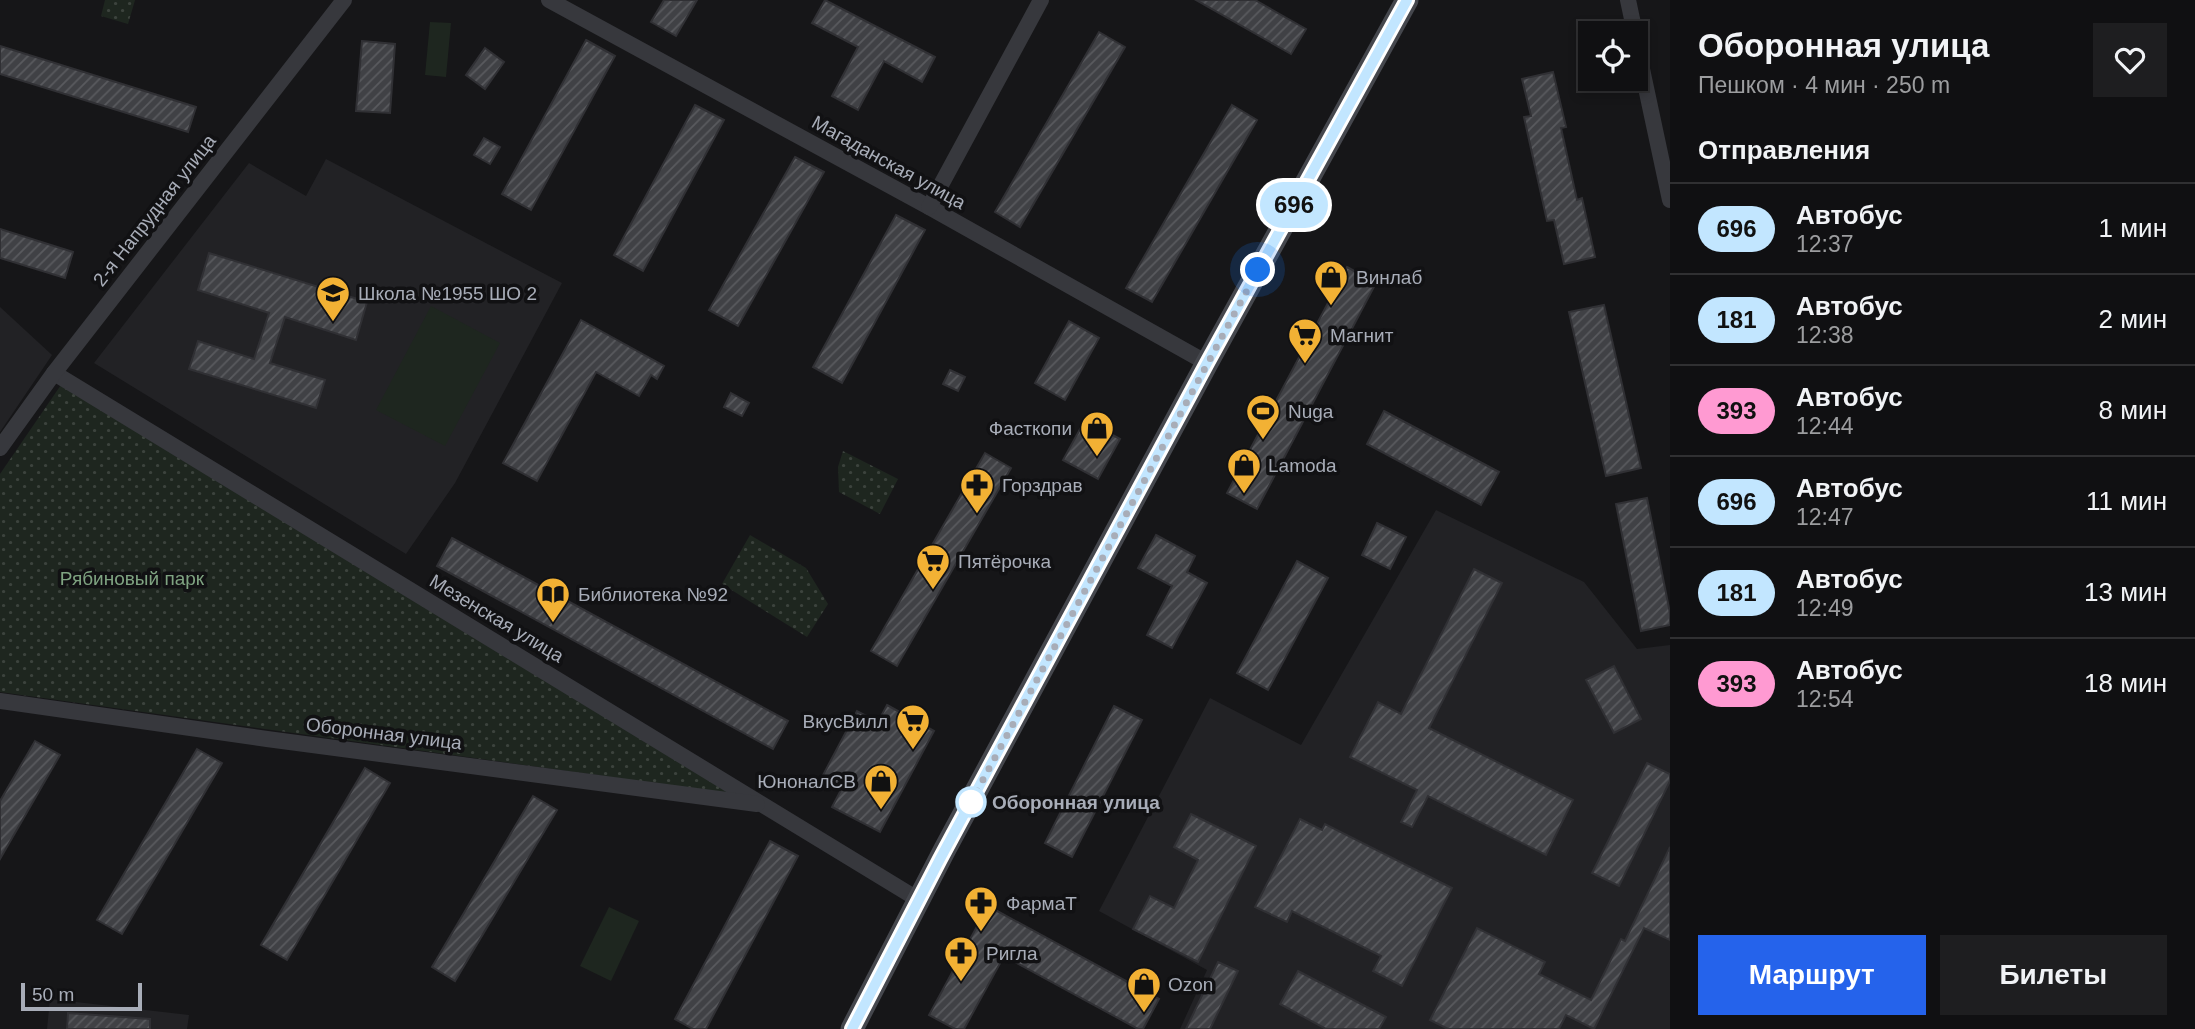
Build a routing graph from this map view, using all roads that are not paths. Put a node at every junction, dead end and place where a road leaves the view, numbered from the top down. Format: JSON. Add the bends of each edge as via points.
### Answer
{"nodes":[{"id":1,"x":344,"y":0,"type":"edge"},
{"id":2,"x":549,"y":0,"type":"edge"},
{"id":3,"x":1041,"y":0,"type":"edge"},
{"id":4,"x":1406,"y":0,"type":"edge"},
{"id":5,"x":1628,"y":0,"type":"edge"},
{"id":6,"x":1632,"y":21,"type":"edge"},
{"id":7,"x":1647,"y":91,"type":"edge"},
{"id":8,"x":1670,"y":200,"type":"edge"},
{"id":9,"x":929,"y":207,"type":"junction"},
{"id":10,"x":1207,"y":363,"type":"junction"},
{"id":11,"x":54,"y":373,"type":"junction"},
{"id":12,"x":0,"y":448,"type":"edge"},
{"id":13,"x":0,"y":701,"type":"edge"},
{"id":14,"x":763,"y":805,"type":"junction"},
{"id":15,"x":919,"y":900,"type":"junction"},
{"id":16,"x":852,"y":1029,"type":"edge"}],
"edges":[{"from":1,"to":11,"type":"street","name":"2-я Напрудная улица"},
{"from":2,"to":9,"type":"street","name":"Магаданская улица"},
{"from":3,"to":9,"type":"street"},
{"from":4,"to":10,"type":"main road"},
{"from":5,"to":6,"type":"street"},
{"from":7,"to":8,"type":"street"},
{"from":9,"to":10,"type":"street","name":"Магаданская улица"},
{"from":10,"to":15,"type":"main road"},
{"from":11,"to":12,"type":"street","name":"2-я Напрудная улица"},
{"from":11,"to":14,"type":"street","name":"Мезенская улица"},
{"from":13,"to":14,"type":"street","name":"Оборонная улица"},
{"from":14,"to":15,"type":"street","name":"Мезенская улица"},
{"from":15,"to":16,"type":"main road"}]}
